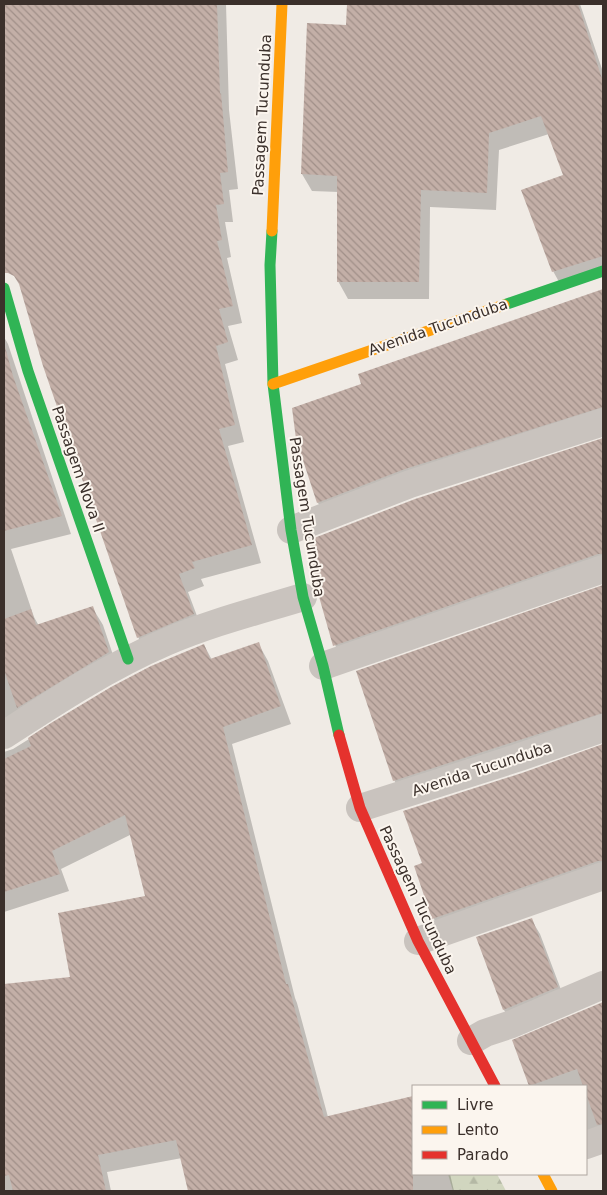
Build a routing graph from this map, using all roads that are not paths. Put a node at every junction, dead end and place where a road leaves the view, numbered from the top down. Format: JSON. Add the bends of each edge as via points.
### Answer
{"nodes":[{"id":1,"x":282,"y":4,"type":"edge"},
{"id":2,"x":603,"y":271,"type":"edge"},
{"id":3,"x":4,"y":288,"type":"edge"},
{"id":4,"x":273,"y":384,"type":"junction"},
{"id":5,"x":603,"y":422,"type":"edge"},
{"id":6,"x":291,"y":530,"type":"junction"},
{"id":7,"x":603,"y":568,"type":"edge"},
{"id":8,"x":304,"y":597,"type":"junction"},
{"id":9,"x":128,"y":660,"type":"junction"},
{"id":10,"x":323,"y":666,"type":"junction"},
{"id":11,"x":603,"y":728,"type":"edge"},
{"id":12,"x":4,"y":735,"type":"edge"},
{"id":13,"x":360,"y":808,"type":"junction"},
{"id":14,"x":603,"y":876,"type":"edge"},
{"id":15,"x":418,"y":941,"type":"junction"},
{"id":16,"x":603,"y":985,"type":"edge"},
{"id":17,"x":471,"y":1042,"type":"junction"},
{"id":18,"x":494,"y":1085,"type":"edge"},
{"id":19,"x":603,"y":1139,"type":"edge"},
{"id":20,"x":587,"y":1146,"type":"edge"},
{"id":21,"x":544,"y":1175,"type":"edge"},
{"id":22,"x":552,"y":1191,"type":"edge"}],
"edges":[{"from":1,"to":4,"type":"street","name":"Passagem Tucunduba","via":[[270,265]]},
{"from":2,"to":4,"type":"street","name":"Avenida Tucunduba"},
{"from":3,"to":9,"type":"street","name":"Passagem Nova II","via":[[28,371]]},
{"from":4,"to":6,"type":"street","name":"Passagem Tucunduba"},
{"from":5,"to":6,"type":"street","via":[[410,484]]},
{"from":6,"to":8,"type":"street","name":"Passagem Tucunduba"},
{"from":7,"to":10,"type":"street"},
{"from":8,"to":9,"type":"street","via":[[218,622]]},
{"from":8,"to":10,"type":"street","name":"Passagem Tucunduba"},
{"from":9,"to":12,"type":"street"},
{"from":10,"to":13,"type":"street","name":"Passagem Tucunduba","via":[[343,753]]},
{"from":11,"to":13,"type":"street","name":"Avenida Tucunduba"},
{"from":13,"to":15,"type":"street","name":"Passagem Tucunduba"},
{"from":14,"to":15,"type":"street"},
{"from":15,"to":17,"type":"street","name":"Passagem Tucunduba"},
{"from":16,"to":17,"type":"street","via":[[485,1033]]},
{"from":17,"to":18,"type":"street","name":"Passagem Tucunduba"},
{"from":19,"to":20,"type":"street"},
{"from":21,"to":22,"type":"street"}]}
